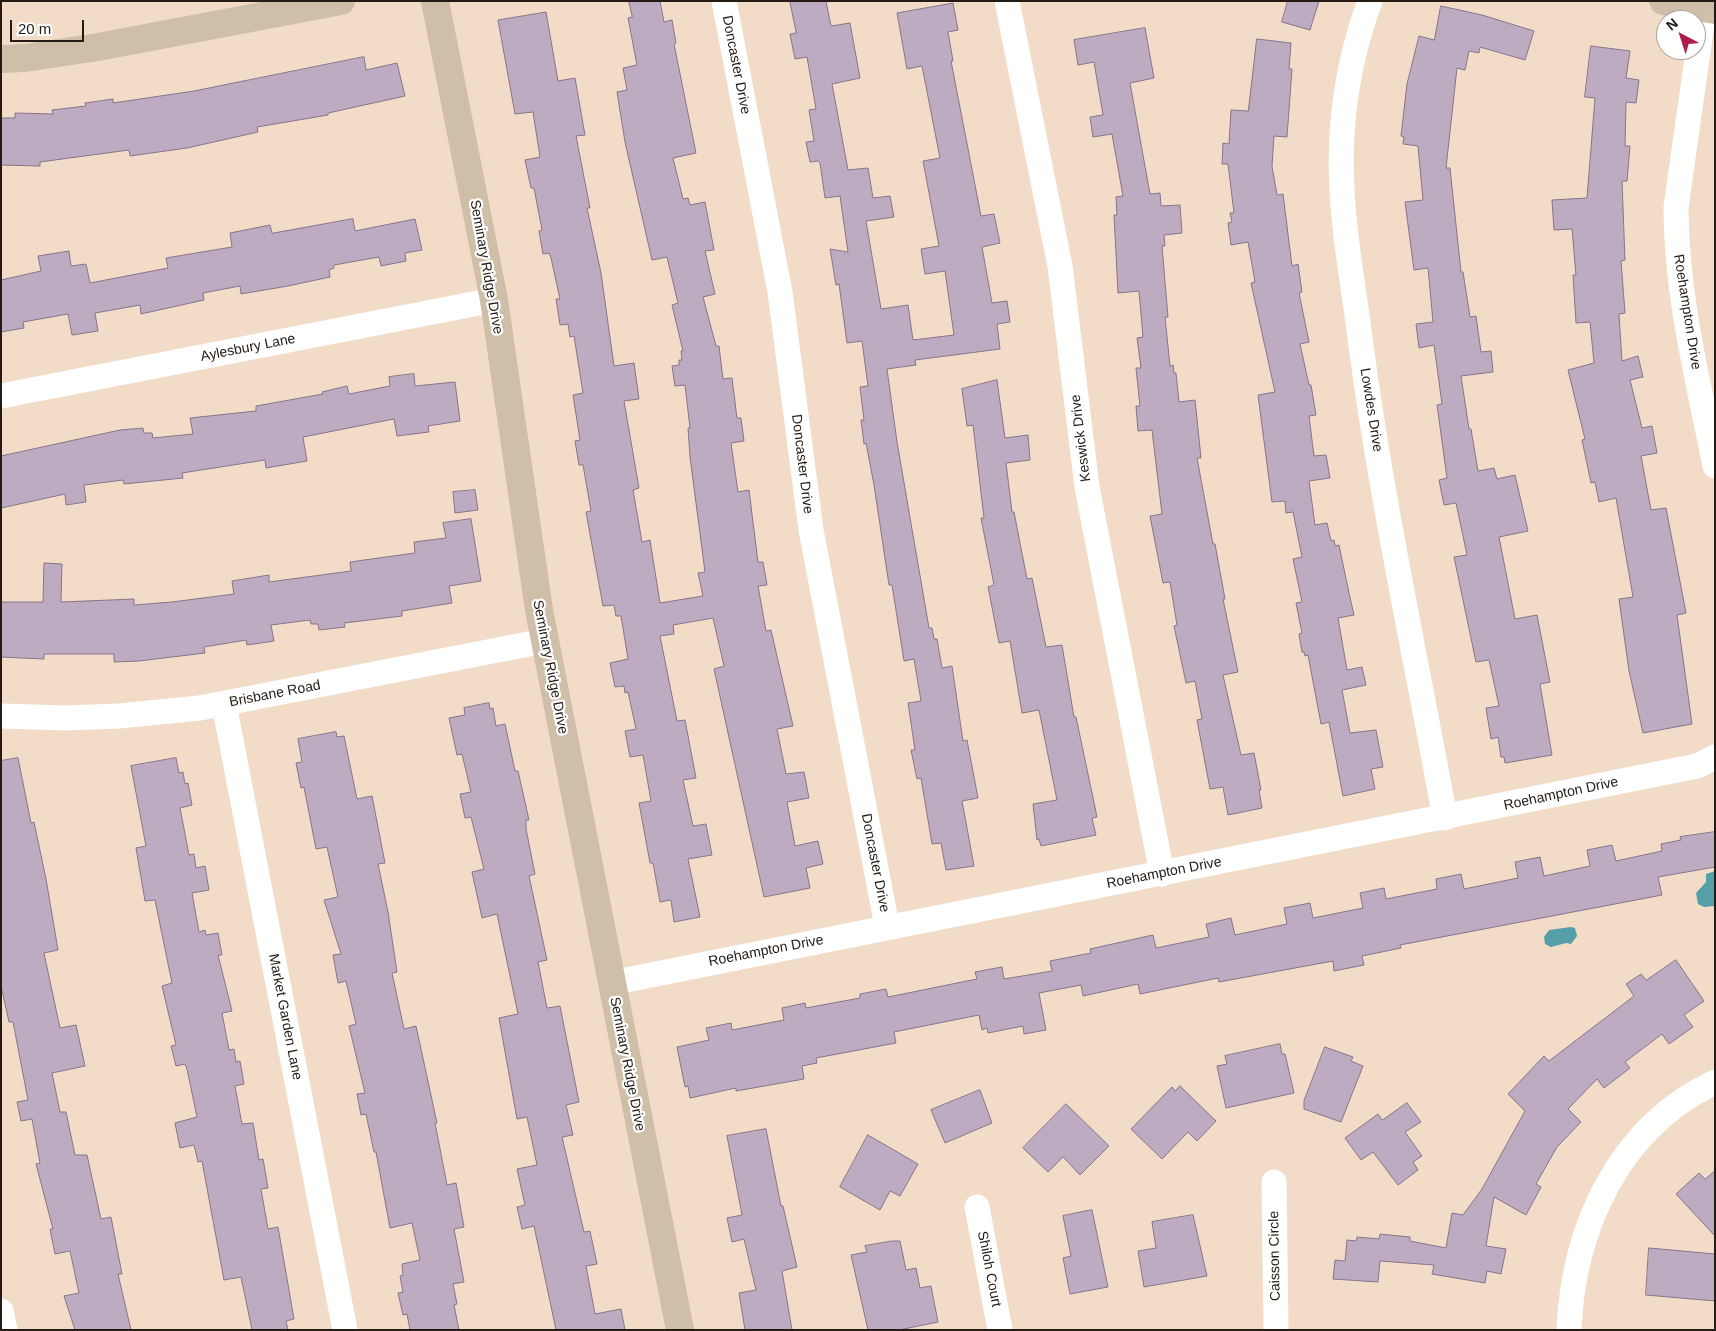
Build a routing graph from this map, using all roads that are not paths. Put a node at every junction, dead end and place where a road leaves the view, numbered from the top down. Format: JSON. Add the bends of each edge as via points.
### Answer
{"nodes":[{"id":1,"x":341,"y":1,"type":"edge"},
{"id":2,"x":435,"y":1,"type":"edge"},
{"id":3,"x":724,"y":1,"type":"edge"},
{"id":4,"x":1007,"y":1,"type":"edge"},
{"id":5,"x":1370,"y":1,"type":"edge"},
{"id":6,"x":1662,"y":1,"type":"edge"},
{"id":7,"x":1709,"y":9,"type":"edge"},
{"id":8,"x":244,"y":10,"type":"edge"},
{"id":9,"x":1,"y":59,"type":"edge"},
{"id":10,"x":494,"y":300,"type":"junction"},
{"id":11,"x":1,"y":396,"type":"edge"},
{"id":12,"x":1715,"y":466,"type":"edge"},
{"id":13,"x":544,"y":641,"type":"junction"},
{"id":14,"x":224,"y":704,"type":"junction"},
{"id":15,"x":1,"y":716,"type":"edge"},
{"id":16,"x":1715,"y":756,"type":"edge"},
{"id":17,"x":1444,"y":818,"type":"junction"},
{"id":18,"x":1162,"y":874,"type":"junction"},
{"id":19,"x":887,"y":926,"type":"junction"},
{"id":20,"x":611,"y":982,"type":"junction"},
{"id":21,"x":1715,"y":1082,"type":"edge"},
{"id":22,"x":1274,"y":1182,"type":"dead end"},
{"id":23,"x":977,"y":1207,"type":"dead end"},
{"id":24,"x":1,"y":1311,"type":"edge"},
{"id":25,"x":5,"y":1330,"type":"edge"},
{"id":26,"x":345,"y":1330,"type":"edge"},
{"id":27,"x":680,"y":1330,"type":"edge"},
{"id":28,"x":1000,"y":1330,"type":"edge"},
{"id":29,"x":1276,"y":1330,"type":"edge"},
{"id":30,"x":1569,"y":1330,"type":"edge"}],
"edges":[{"from":1,"to":8,"type":"street"},
{"from":2,"to":10,"type":"street","name":"Seminary Ridge Drive"},
{"from":3,"to":19,"type":"street","name":"Doncaster Drive","via":[[780,292],[811,530]]},
{"from":4,"to":18,"type":"street","name":"Keswick Drive","via":[[1060,266],[1087,487]]},
{"from":5,"to":17,"type":"street","name":"Lowdes Drive","via":[[1357,36],[1348,89],[1341,146],[1342,190],[1370,415]]},
{"from":6,"to":7,"type":"street"},
{"from":7,"to":12,"type":"street","name":"Roehampton Drive","via":[[1676,208],[1676,238],[1682,294]]},
{"from":8,"to":9,"type":"street","via":[[98,47]]},
{"from":10,"to":11,"type":"street","name":"Aylesbury Lane"},
{"from":10,"to":13,"type":"street","name":"Seminary Ridge Drive"},
{"from":13,"to":14,"type":"street","name":"Brisbane Road"},
{"from":13,"to":20,"type":"street","name":"Seminary Ridge Drive"},
{"from":14,"to":15,"type":"street","name":"Brisbane Road","via":[[119,716]]},
{"from":14,"to":26,"type":"street","name":"Market Garden Lane"},
{"from":16,"to":17,"type":"street","name":"Roehampton Drive","via":[[1696,766]]},
{"from":17,"to":18,"type":"street","name":"Roehampton Drive"},
{"from":18,"to":19,"type":"street","name":"Roehampton Drive"},
{"from":19,"to":20,"type":"street","name":"Roehampton Drive"},
{"from":20,"to":27,"type":"street","name":"Seminary Ridge Drive"},
{"from":21,"to":30,"type":"street","via":[[1680,1102],[1647,1129],[1606,1184],[1582,1242]]},
{"from":22,"to":29,"type":"street","name":"Caisson Circle"},
{"from":23,"to":28,"type":"street","name":"Shiloh Court"},
{"from":24,"to":25,"type":"street"}]}
